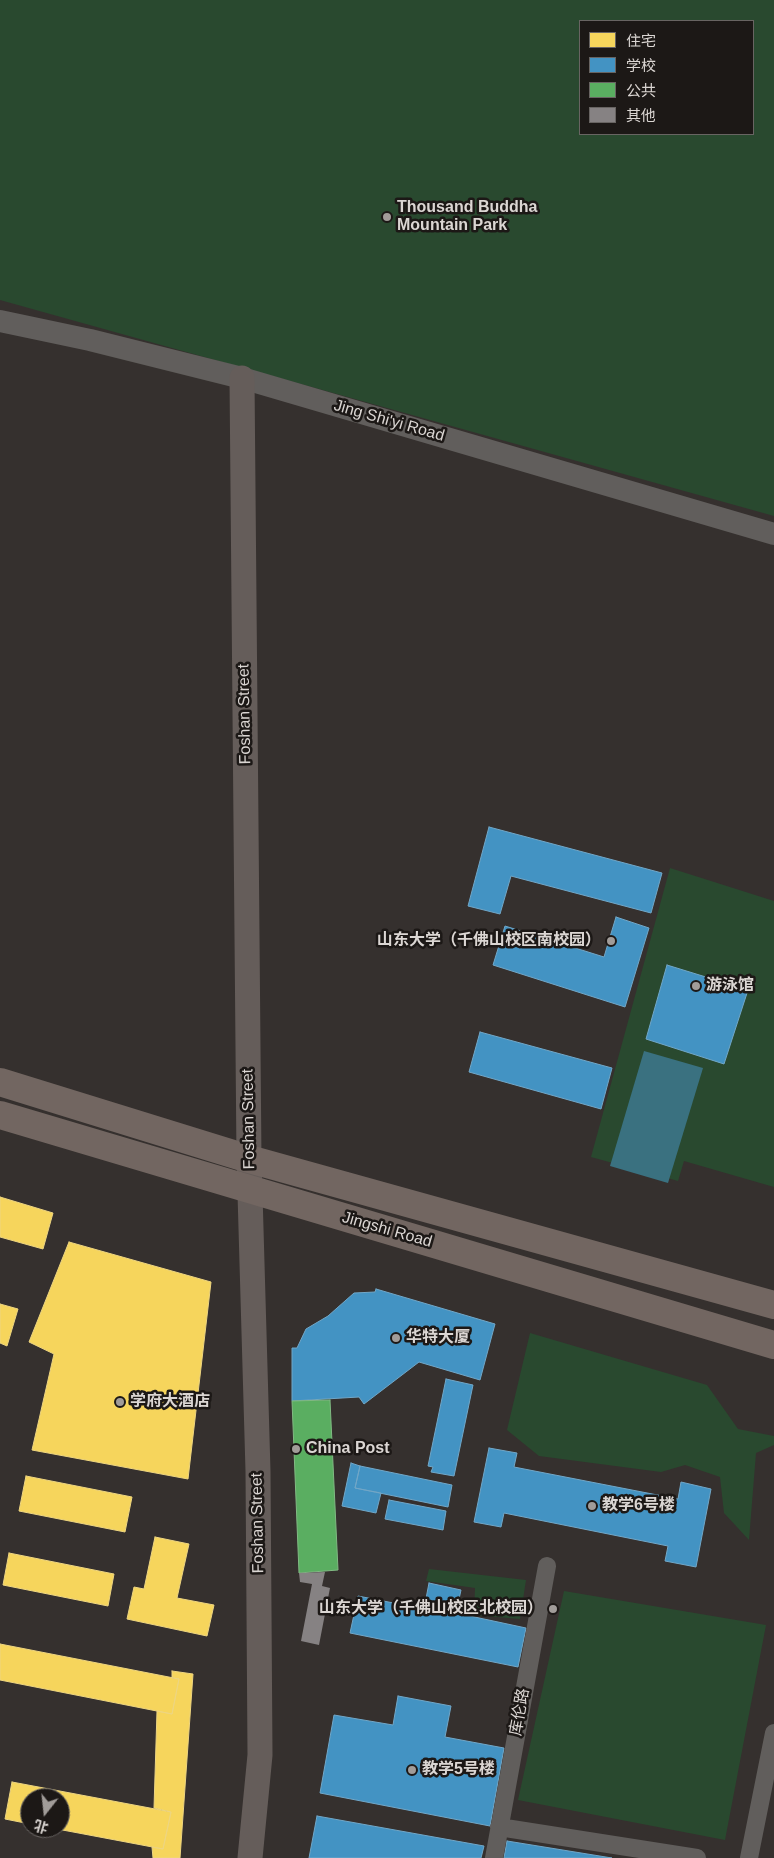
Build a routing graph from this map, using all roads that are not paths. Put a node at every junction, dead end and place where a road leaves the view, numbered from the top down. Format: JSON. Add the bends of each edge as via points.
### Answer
{"nodes":[{"id":1,"x":0,"y":320,"type":"edge"},
{"id":2,"x":242,"y":378,"type":"junction"},
{"id":3,"x":774,"y":534,"type":"edge"},
{"id":4,"x":0,"y":1082,"type":"edge"},
{"id":5,"x":0,"y":1115,"type":"edge"},
{"id":6,"x":249,"y":1159,"type":"junction"},
{"id":7,"x":250,"y":1190,"type":"junction"},
{"id":8,"x":774,"y":1305,"type":"edge"},
{"id":9,"x":774,"y":1344,"type":"edge"},
{"id":10,"x":547,"y":1566,"type":"dead end"},
{"id":11,"x":774,"y":1734,"type":"edge"},
{"id":12,"x":499,"y":1827,"type":"junction"},
{"id":13,"x":667,"y":1856,"type":"edge"},
{"id":14,"x":250,"y":1858,"type":"edge"},
{"id":15,"x":494,"y":1858,"type":"edge"},
{"id":16,"x":696,"y":1858,"type":"edge"},
{"id":17,"x":749,"y":1858,"type":"edge"}],
"edges":[{"from":1,"to":2,"type":"street","name":"Jing Shi'yi Road"},
{"from":2,"to":3,"type":"street","name":"Jing Shi'yi Road"},
{"from":2,"to":6,"type":"main road","name":"Foshan Street"},
{"from":4,"to":6,"type":"highway","name":"Jingshi Road"},
{"from":5,"to":7,"type":"highway","name":"Jingshi Road"},
{"from":6,"to":7,"type":"main road","name":"Foshan Street"},
{"from":6,"to":8,"type":"highway","name":"Jingshi Road"},
{"from":7,"to":9,"type":"highway","name":"Jingshi Road"},
{"from":7,"to":14,"type":"main road","name":"Foshan Street","via":[[258,1471],[260,1755]]},
{"from":10,"to":12,"type":"street","name":"库伦路"},
{"from":11,"to":17,"type":"street"},
{"from":12,"to":13,"type":"street"},
{"from":12,"to":15,"type":"street","name":"库伦路"},
{"from":13,"to":16,"type":"street"}]}
